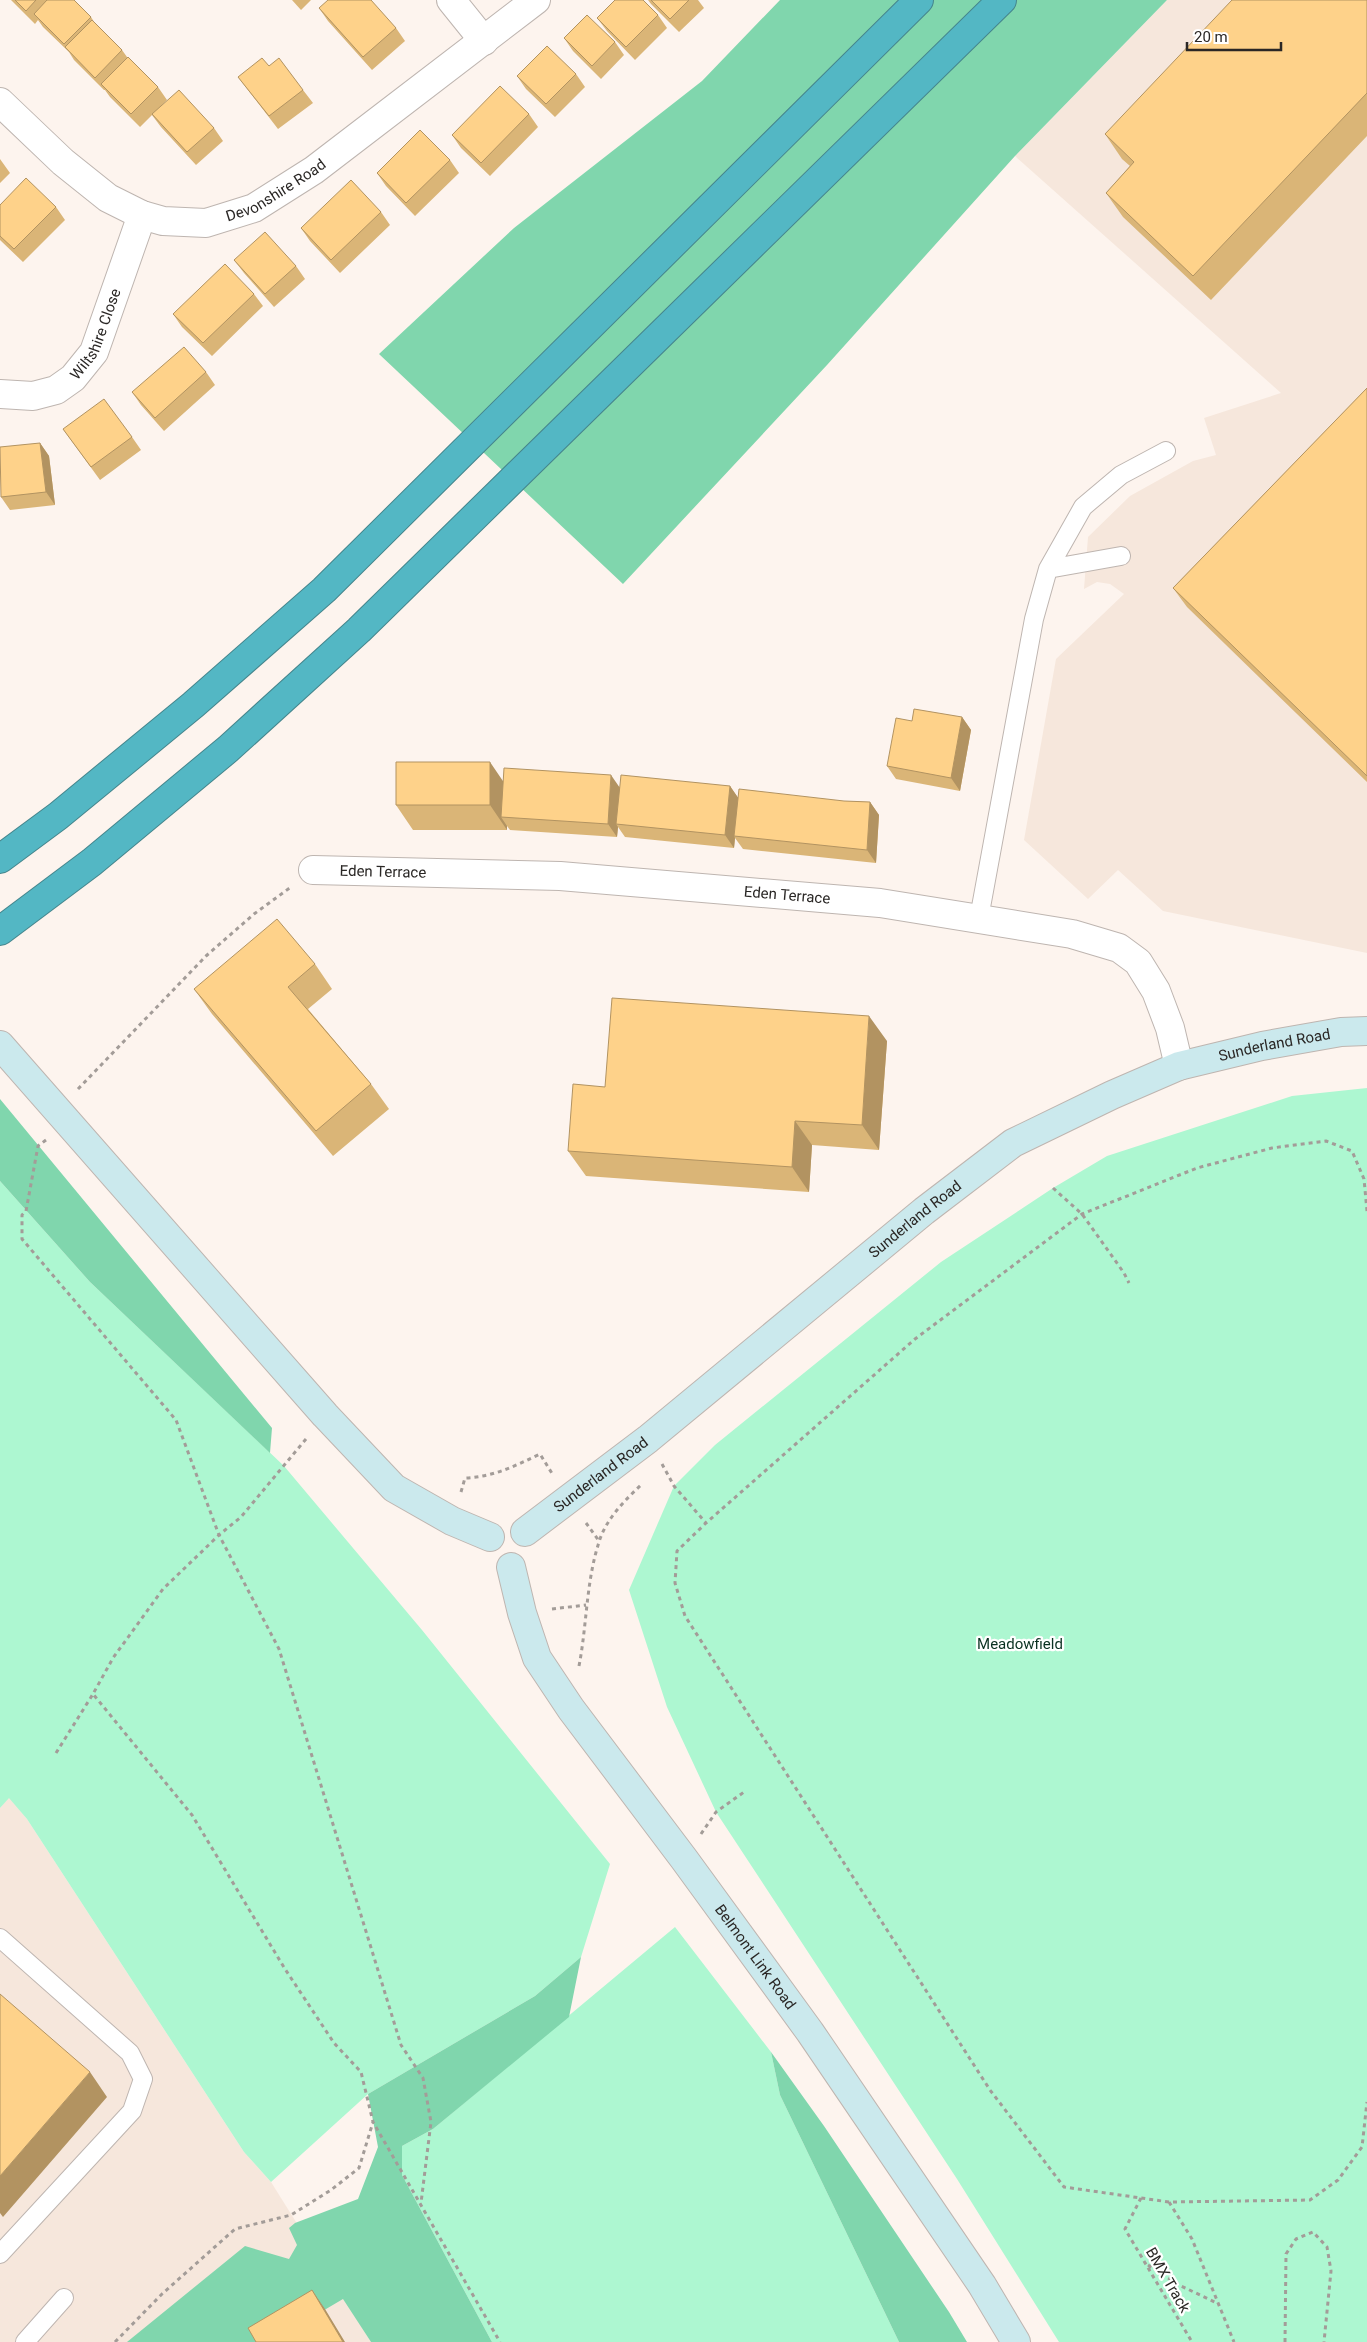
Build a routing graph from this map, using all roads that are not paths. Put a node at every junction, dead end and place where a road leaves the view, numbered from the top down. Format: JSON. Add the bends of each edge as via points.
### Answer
{"nodes":[{"id":1,"x":452,"y":0,"type":"edge"},
{"id":2,"x":536,"y":0,"type":"edge"},
{"id":3,"x":919,"y":0,"type":"edge"},
{"id":4,"x":1002,"y":0,"type":"edge"},
{"id":5,"x":484,"y":40,"type":"junction"},
{"id":6,"x":0,"y":102,"type":"edge"},
{"id":7,"x":142,"y":215,"type":"junction"},
{"id":8,"x":0,"y":394,"type":"edge"},
{"id":9,"x":1166,"y":451,"type":"dead end"},
{"id":10,"x":1121,"y":556,"type":"dead end"},
{"id":11,"x":1048,"y":569,"type":"junction"},
{"id":12,"x":0,"y":859,"type":"edge"},
{"id":13,"x":313,"y":870,"type":"road end"},
{"id":14,"x":979,"y":918,"type":"junction"},
{"id":15,"x":0,"y":931,"type":"edge"},
{"id":16,"x":1367,"y":1031,"type":"edge"},
{"id":17,"x":0,"y":1045,"type":"edge"},
{"id":18,"x":1180,"y":1066,"type":"junction"},
{"id":19,"x":525,"y":1532,"type":"junction"},
{"id":20,"x":490,"y":1537,"type":"junction"},
{"id":21,"x":510,"y":1567,"type":"junction"},
{"id":22,"x":0,"y":1938,"type":"edge"},
{"id":23,"x":0,"y":2254,"type":"edge"},
{"id":24,"x":64,"y":2298,"type":"dead end"},
{"id":25,"x":25,"y":2342,"type":"edge"},
{"id":26,"x":1016,"y":2342,"type":"edge"}],
"edges":[{"from":1,"to":5,"type":"street"},
{"from":2,"to":5,"type":"street","name":"Devonshire Road"},
{"from":3,"to":12,"type":"highway","via":[[324,590],[193,705],[58,816]]},
{"from":4,"to":15,"type":"highway","via":[[359,630],[228,749],[92,862]]},
{"from":5,"to":7,"type":"street","name":"Devonshire Road","via":[[314,170],[254,208],[206,223],[164,221]]},
{"from":6,"to":7,"type":"street","name":"Devonshire Road","via":[[63,162],[108,198]]},
{"from":7,"to":8,"type":"street","name":"Wiltshire Close","via":[[94,352],[73,378],[56,390],[33,396]]},
{"from":9,"to":11,"type":"lane","via":[[1121,475],[1083,507]]},
{"from":10,"to":11,"type":"lane"},
{"from":11,"to":14,"type":"lane","via":[[1034,619]]},
{"from":13,"to":14,"type":"street","name":"Eden Terrace","via":[[560,876],[880,904]]},
{"from":14,"to":18,"type":"street","name":"Eden Terrace","via":[[1072,934],[1119,948],[1138,962],[1156,991]]},
{"from":16,"to":18,"type":"street","name":"Sunderland Road","via":[[1341,1032],[1262,1046]]},
{"from":17,"to":20,"type":"street","via":[[325,1415],[394,1488],[452,1521]]},
{"from":18,"to":19,"type":"street","name":"Sunderland Road","via":[[1013,1143],[924,1211],[648,1440]]},
{"from":19,"to":20,"type":"street","via":[[506,1524],[496,1528]]},
{"from":19,"to":21,"type":"street","via":[[530,1540],[530,1549],[520,1564]]},
{"from":20,"to":21,"type":"street","via":[[490,1553],[502,1565]]},
{"from":21,"to":26,"type":"street","name":"Belmont Link Road","via":[[537,1658],[571,1709],[810,2032],[982,2285]]},
{"from":22,"to":23,"type":"lane","via":[[130,2053],[143,2079],[132,2111]]},
{"from":24,"to":25,"type":"lane"}]}
